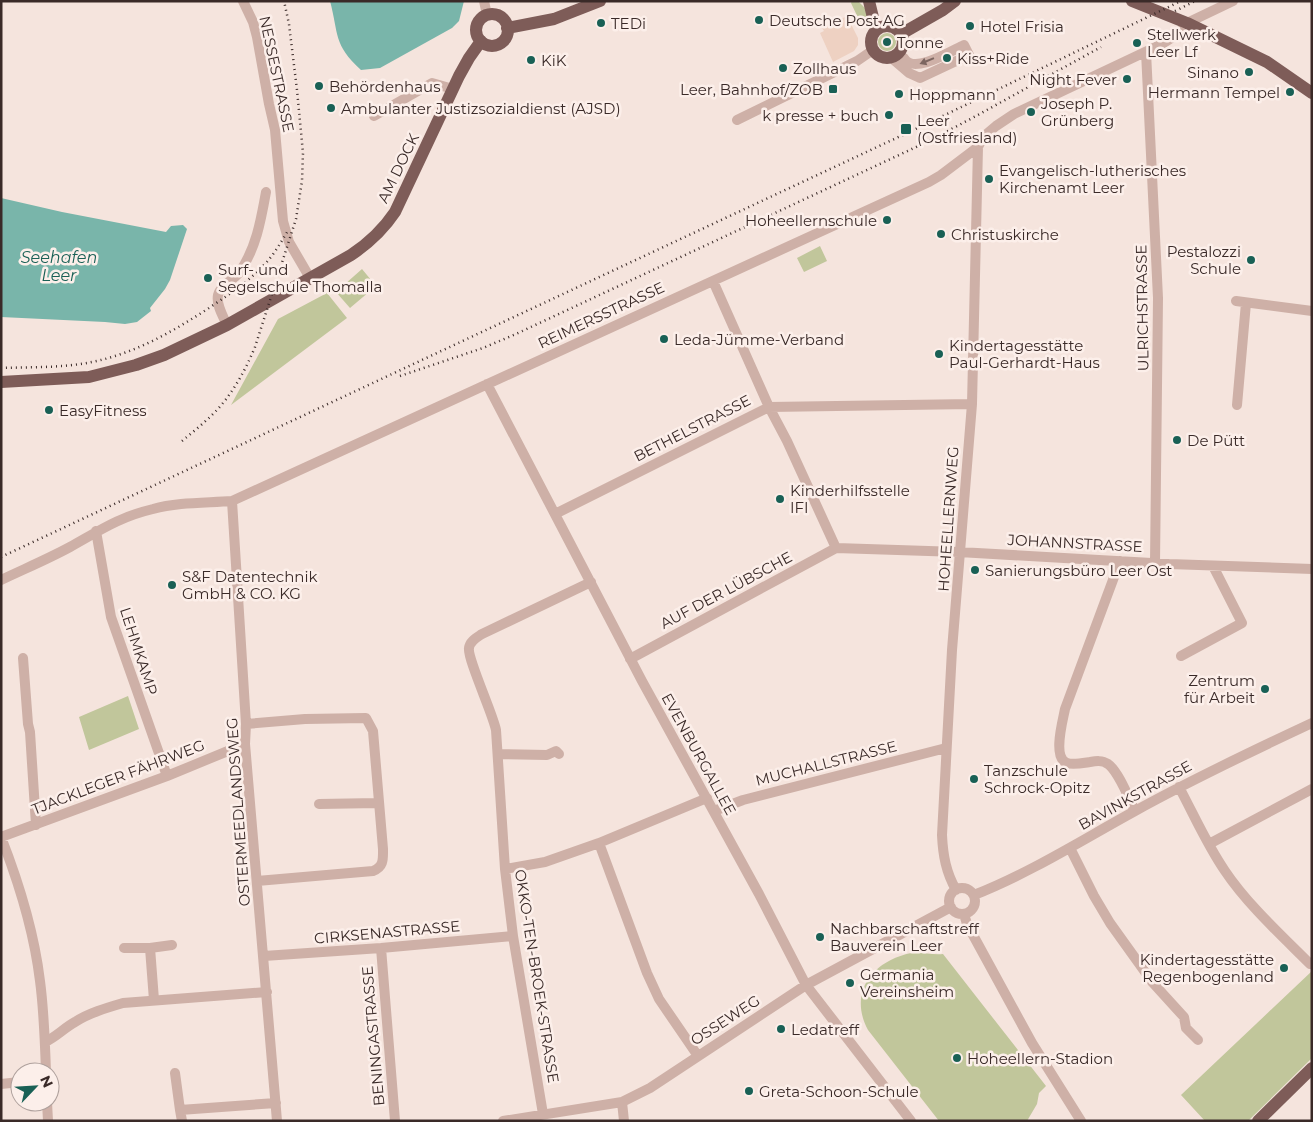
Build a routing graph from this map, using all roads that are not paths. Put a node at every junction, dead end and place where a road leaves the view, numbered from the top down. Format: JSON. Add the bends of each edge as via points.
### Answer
{"nodes":[{"id":1,"x":243,"y":1,"type":"edge"},
{"id":2,"x":484,"y":1,"type":"edge"},
{"id":3,"x":600,"y":1,"type":"edge"},
{"id":4,"x":869,"y":1,"type":"edge"},
{"id":5,"x":873,"y":1,"type":"edge"},
{"id":6,"x":955,"y":1,"type":"edge"},
{"id":7,"x":1132,"y":1,"type":"edge"},
{"id":8,"x":1233,"y":1,"type":"edge"},
{"id":9,"x":487,"y":15,"type":"junction"},
{"id":10,"x":1187,"y":23,"type":"junction"},
{"id":11,"x":508,"y":28,"type":"junction"},
{"id":12,"x":881,"y":28,"type":"junction"},
{"id":13,"x":901,"y":34,"type":"junction"},
{"id":14,"x":481,"y":41,"type":"junction"},
{"id":15,"x":873,"y":50,"type":"junction"},
{"id":16,"x":1146,"y":52,"type":"junction"},
{"id":17,"x":900,"y":60,"type":"joint"},
{"id":18,"x":453,"y":89,"type":"junction"},
{"id":19,"x":1312,"y":94,"type":"edge"},
{"id":20,"x":374,"y":116,"type":"dead end"},
{"id":21,"x":737,"y":120,"type":"dead end"},
{"id":22,"x":978,"y":147,"type":"junction"},
{"id":23,"x":266,"y":192,"type":"dead end"},
{"id":24,"x":310,"y":278,"type":"junction"},
{"id":25,"x":713,"y":281,"type":"junction"},
{"id":26,"x":1312,"y":311,"type":"edge"},
{"id":27,"x":227,"y":325,"type":"junction"},
{"id":28,"x":1,"y":382,"type":"edge"},
{"id":29,"x":487,"y":384,"type":"junction"},
{"id":30,"x":972,"y":404,"type":"junction"},
{"id":31,"x":1237,"y":405,"type":"dead end"},
{"id":32,"x":769,"y":407,"type":"junction"},
{"id":33,"x":232,"y":501,"type":"junction"},
{"id":34,"x":556,"y":514,"type":"junction"},
{"id":35,"x":96,"y":531,"type":"junction"},
{"id":36,"x":836,"y":548,"type":"junction"},
{"id":37,"x":960,"y":552,"type":"junction"},
{"id":38,"x":1120,"y":561,"type":"junction"},
{"id":39,"x":1155,"y":563,"type":"junction"},
{"id":40,"x":1213,"y":566,"type":"junction"},
{"id":41,"x":1312,"y":569,"type":"edge"},
{"id":42,"x":1,"y":580,"type":"edge"},
{"id":43,"x":591,"y":582,"type":"junction"},
{"id":44,"x":1181,"y":656,"type":"dead end"},
{"id":45,"x":23,"y":658,"type":"dead end"},
{"id":46,"x":630,"y":659,"type":"junction"},
{"id":47,"x":1312,"y":723,"type":"edge"},
{"id":48,"x":246,"y":724,"type":"junction"},
{"id":49,"x":245,"y":744,"type":"junction"},
{"id":50,"x":946,"y":748,"type":"junction"},
{"id":51,"x":498,"y":754,"type":"junction"},
{"id":52,"x":559,"y":754,"type":"dead end"},
{"id":53,"x":167,"y":776,"type":"junction"},
{"id":54,"x":1180,"y":787,"type":"junction"},
{"id":55,"x":1312,"y":788,"type":"edge"},
{"id":56,"x":708,"y":798,"type":"junction"},
{"id":57,"x":378,"y":803,"type":"junction"},
{"id":58,"x":319,"y":804,"type":"dead end"},
{"id":59,"x":1135,"y":810,"type":"junction"},
{"id":60,"x":714,"y":811,"type":"junction"},
{"id":61,"x":36,"y":824,"type":"junction"},
{"id":62,"x":1,"y":837,"type":"edge"},
{"id":63,"x":599,"y":844,"type":"junction"},
{"id":64,"x":1209,"y":844,"type":"junction"},
{"id":65,"x":1070,"y":848,"type":"junction"},
{"id":66,"x":505,"y":869,"type":"junction"},
{"id":67,"x":257,"y":881,"type":"junction"},
{"id":68,"x":956,"y":890,"type":"junction"},
{"id":69,"x":974,"y":895,"type":"junction"},
{"id":70,"x":951,"y":907,"type":"junction"},
{"id":71,"x":964,"y":914,"type":"junction"},
{"id":72,"x":513,"y":936,"type":"junction"},
{"id":73,"x":172,"y":945,"type":"dead end"},
{"id":74,"x":124,"y":948,"type":"dead end"},
{"id":75,"x":150,"y":948,"type":"junction"},
{"id":76,"x":381,"y":948,"type":"junction"},
{"id":77,"x":264,"y":956,"type":"junction"},
{"id":78,"x":1312,"y":963,"type":"edge"},
{"id":79,"x":806,"y":985,"type":"junction"},
{"id":80,"x":266,"y":992,"type":"junction"},
{"id":81,"x":154,"y":1000,"type":"junction"},
{"id":82,"x":1198,"y":1040,"type":"dead end"},
{"id":83,"x":45,"y":1042,"type":"junction"},
{"id":84,"x":698,"y":1056,"type":"junction"},
{"id":85,"x":46,"y":1062,"type":"edge"},
{"id":86,"x":1312,"y":1068,"type":"edge"},
{"id":87,"x":175,"y":1074,"type":"dead end"},
{"id":88,"x":622,"y":1102,"type":"junction"},
{"id":89,"x":276,"y":1103,"type":"junction"},
{"id":90,"x":543,"y":1114,"type":"junction"},
{"id":91,"x":181,"y":1115,"type":"edge"},
{"id":92,"x":564,"y":1116,"type":"edge"},
{"id":93,"x":277,"y":1121,"type":"edge"},
{"id":94,"x":395,"y":1121,"type":"edge"},
{"id":95,"x":503,"y":1121,"type":"edge"},
{"id":96,"x":624,"y":1121,"type":"edge"},
{"id":97,"x":911,"y":1121,"type":"edge"},
{"id":98,"x":1080,"y":1121,"type":"edge"},
{"id":99,"x":1258,"y":1121,"type":"edge"}],
"edges":[{"from":1,"to":24,"type":"street","name":"NESSESTRASSE","via":[[257,37],[279,155],[283,221],[290,242]]},
{"from":2,"to":9,"type":"street"},
{"from":3,"to":11,"type":"main road","via":[[554,19]]},
{"from":4,"to":12,"type":"main road"},
{"from":5,"to":12,"type":"main road"},
{"from":6,"to":13,"type":"main road"},
{"from":7,"to":10,"type":"main road"},
{"from":8,"to":10,"type":"street","name":"REIMERSSTRASSE"},
{"from":9,"to":11,"type":"main road","via":[[500,17]]},
{"from":9,"to":14,"type":"main road","via":[[477,27]]},
{"from":10,"to":16,"type":"street","name":"REIMERSSTRASSE","via":[[1179,32]]},
{"from":10,"to":19,"type":"main road","via":[[1267,62]]},
{"from":11,"to":14,"type":"main road","via":[[501,43],[489,45]]},
{"from":12,"to":13,"type":"main road","via":[[896,28]]},
{"from":12,"to":15,"type":"main road","via":[[871,41]]},
{"from":13,"to":15,"type":"main road","via":[[903,45],[891,58],[879,56]]},
{"from":14,"to":18,"type":"main road","name":"AM DOCK"},
{"from":15,"to":21,"type":"street"},
{"from":16,"to":22,"type":"street","name":"REIMERSSTRASSE","via":[[1014,114],[983,137]]},
{"from":16,"to":39,"type":"street","name":"ULRICHSTRASSE","via":[[1158,298]]},
{"from":17,"to":17,"type":"street","one_way":true,"via":[[909,73],[920,78],[969,54],[964,45],[918,65]]},
{"from":18,"to":20,"type":"street","via":[[432,83]]},
{"from":18,"to":24,"type":"main road","name":"AM DOCK","via":[[401,200],[382,229],[357,251]]},
{"from":22,"to":25,"type":"street","name":"REIMERSSTRASSE","via":[[929,182]]},
{"from":22,"to":30,"type":"street","name":"HOHEELLERNWEG"},
{"from":23,"to":27,"type":"street","via":[[261,222],[250,253],[218,297]]},
{"from":24,"to":27,"type":"main road","name":"AM DOCK"},
{"from":25,"to":29,"type":"street","name":"REIMERSSTRASSE"},
{"from":25,"to":32,"type":"street"},
{"from":26,"to":31,"type":"street","via":[[1241,302]]},
{"from":27,"to":28,"type":"main road","name":"AM DOCK","via":[[164,355],[115,372],[62,380]]},
{"from":29,"to":33,"type":"street","name":"REIMERSSTRASSE"},
{"from":29,"to":34,"type":"street","name":"EVENBURGALLEE"},
{"from":30,"to":32,"type":"street","name":"BETHELSTRASSE"},
{"from":30,"to":37,"type":"street","name":"HOHEELLERNWEG"},
{"from":32,"to":34,"type":"street","name":"BETHELSTRASSE"},
{"from":32,"to":36,"type":"street"},
{"from":33,"to":35,"type":"street","name":"REIMERSSTRASSE","via":[[176,504],[152,509]]},
{"from":33,"to":48,"type":"street","name":"OSTERMEEDLANDSWEG"},
{"from":34,"to":43,"type":"street","name":"EVENBURGALLEE"},
{"from":35,"to":42,"type":"street","name":"REIMERSSTRASSE"},
{"from":35,"to":53,"type":"street","name":"LEHMKAMP","via":[[111,617]]},
{"from":36,"to":37,"type":"street","name":"JOHANNSTRASSE"},
{"from":36,"to":46,"type":"street","name":"AUF DER LÜBSCHE"},
{"from":37,"to":38,"type":"street","name":"JOHANNSTRASSE"},
{"from":37,"to":50,"type":"street","name":"HOHEELLERNWEG"},
{"from":38,"to":39,"type":"street","name":"JOHANNSTRASSE"},
{"from":38,"to":59,"type":"street","via":[[1065,709],[1060,756],[1068,764],[1102,761],[1109,764]]},
{"from":39,"to":40,"type":"street","name":"JOHANNSTRASSE"},
{"from":40,"to":41,"type":"street","name":"JOHANNSTRASSE"},
{"from":40,"to":44,"type":"street","via":[[1242,623]]},
{"from":43,"to":46,"type":"street","name":"EVENBURGALLEE"},
{"from":43,"to":51,"type":"street","name":"OKKO-TEN-BROEK-STRASSE","via":[[473,640],[469,648],[470,660],[493,716]]},
{"from":45,"to":61,"type":"street"},
{"from":46,"to":56,"type":"street","name":"EVENBURGALLEE"},
{"from":47,"to":54,"type":"street","name":"BAVINKSTRASSE"},
{"from":48,"to":49,"type":"street","name":"OSTERMEEDLANDSWEG"},
{"from":48,"to":57,"type":"street","via":[[366,718],[373,731]]},
{"from":49,"to":53,"type":"street","name":"TJACKLEGER FÄHRWEG"},
{"from":49,"to":67,"type":"street","name":"OSTERMEEDLANDSWEG"},
{"from":50,"to":60,"type":"street","name":"MUCHALLSTRASSE","via":[[743,800]]},
{"from":50,"to":68,"type":"street","name":"HOHEELLERNWEG","via":[[943,849],[947,874]]},
{"from":51,"to":52,"type":"street","via":[[547,755],[556,751]]},
{"from":51,"to":66,"type":"street","name":"OKKO-TEN-BROEK-STRASSE"},
{"from":53,"to":61,"type":"street","name":"TJACKLEGER FÄHRWEG"},
{"from":54,"to":59,"type":"street","name":"BAVINKSTRASSE"},
{"from":54,"to":64,"type":"street"},
{"from":55,"to":64,"type":"street"},
{"from":56,"to":60,"type":"street","name":"EVENBURGALLEE"},
{"from":56,"to":63,"type":"street"},
{"from":57,"to":58,"type":"street"},
{"from":57,"to":67,"type":"street","via":[[383,864],[378,869]]},
{"from":59,"to":65,"type":"street","name":"BAVINKSTRASSE"},
{"from":60,"to":79,"type":"street","name":"EVENBURGALLEE"},
{"from":61,"to":62,"type":"street","name":"TJACKLEGER FÄHRWEG"},
{"from":62,"to":83,"type":"street","via":[[22,896],[35,947]]},
{"from":63,"to":66,"type":"street","via":[[545,862]]},
{"from":63,"to":84,"type":"street","via":[[647,974]]},
{"from":64,"to":78,"type":"street","via":[[1234,885]]},
{"from":65,"to":69,"type":"street","name":"BAVINKSTRASSE"},
{"from":65,"to":82,"type":"street","via":[[1110,923]]},
{"from":66,"to":72,"type":"street","name":"OKKO-TEN-BROEK-STRASSE"},
{"from":67,"to":77,"type":"street","name":"OSTERMEEDLANDSWEG"},
{"from":68,"to":69,"type":"street","via":[[967,889]]},
{"from":68,"to":70,"type":"street","via":[[950,899]]},
{"from":69,"to":71,"type":"street","via":[[976,902],[972,911]]},
{"from":70,"to":71,"type":"street"},
{"from":70,"to":79,"type":"street","name":"OSSEWEG"},
{"from":71,"to":98,"type":"street","via":[[1032,1043]]},
{"from":72,"to":76,"type":"street","name":"CIRKSENASTRASSE"},
{"from":72,"to":90,"type":"street","name":"OKKO-TEN-BROEK-STRASSE"},
{"from":73,"to":75,"type":"street"},
{"from":74,"to":75,"type":"street"},
{"from":75,"to":81,"type":"street"},
{"from":76,"to":77,"type":"street","name":"CIRKSENASTRASSE"},
{"from":76,"to":94,"type":"street","name":"BENINGASTRASSE"},
{"from":77,"to":80,"type":"street","name":"OSTERMEEDLANDSWEG"},
{"from":79,"to":84,"type":"street","name":"OSSEWEG"},
{"from":79,"to":97,"type":"street","name":"EVENBURGALLEE"},
{"from":80,"to":81,"type":"street"},
{"from":80,"to":89,"type":"street","name":"OSTERMEEDLANDSWEG"},
{"from":81,"to":83,"type":"street","via":[[123,1003],[101,1010],[74,1022]]},
{"from":83,"to":85,"type":"street"},
{"from":84,"to":88,"type":"street","name":"OSSEWEG","via":[[650,1088]]},
{"from":86,"to":99,"type":"main road"},
{"from":87,"to":91,"type":"street"},
{"from":88,"to":92,"type":"street","name":"OSSEWEG"},
{"from":88,"to":96,"type":"street"},
{"from":89,"to":91,"type":"street"},
{"from":89,"to":93,"type":"street","name":"OSTERMEEDLANDSWEG"},
{"from":90,"to":92,"type":"street","name":"OSSEWEG"},
{"from":90,"to":95,"type":"street","name":"OSSEWEG"}]}
